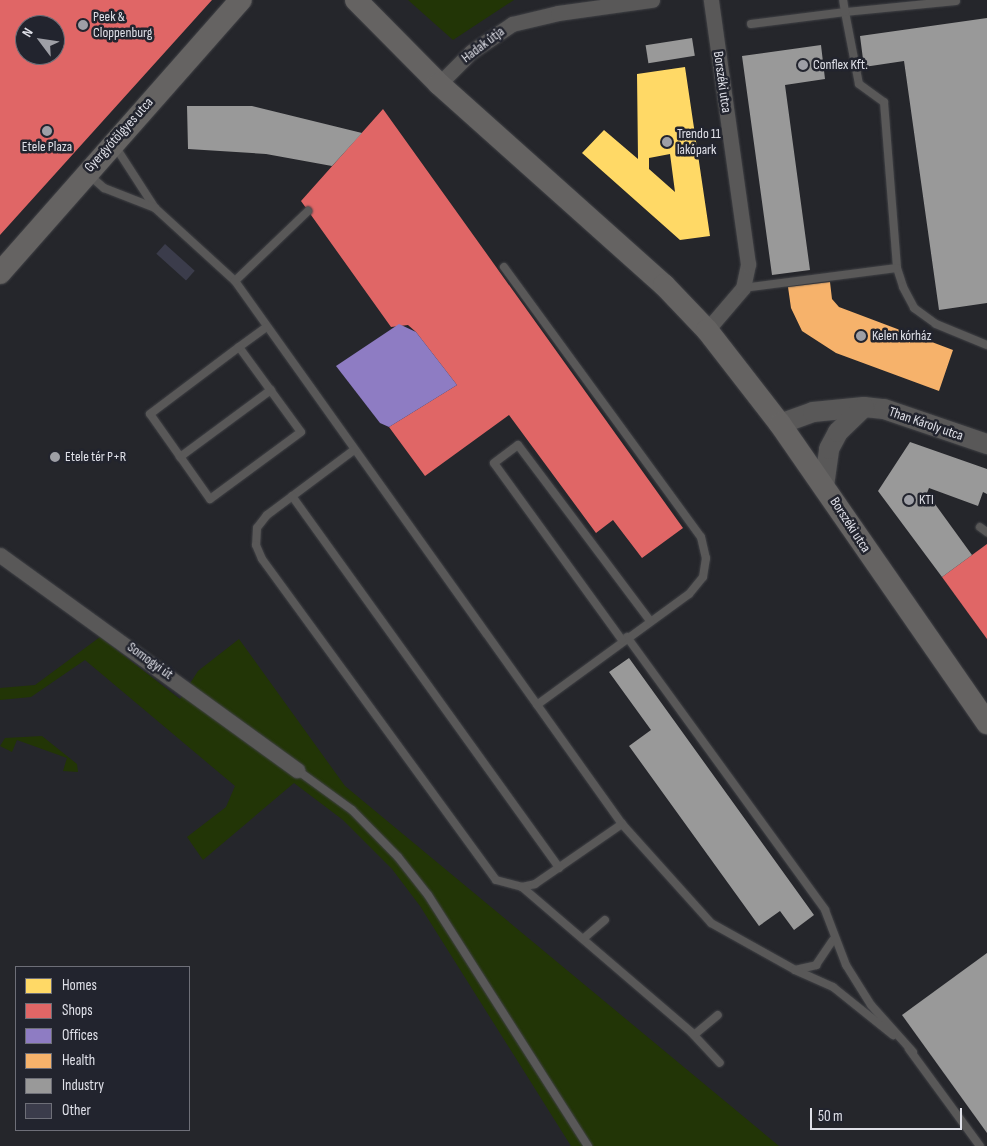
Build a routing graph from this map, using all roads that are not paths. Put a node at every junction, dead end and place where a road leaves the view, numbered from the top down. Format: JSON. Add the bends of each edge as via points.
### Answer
{"nodes":[{"id":1,"x":241,"y":0,"type":"edge"},
{"id":2,"x":356,"y":0,"type":"edge"},
{"id":3,"x":652,"y":0,"type":"edge"},
{"id":4,"x":711,"y":0,"type":"edge"},
{"id":5,"x":843,"y":0,"type":"edge"},
{"id":6,"x":956,"y":0,"type":"edge"},
{"id":7,"x":845,"y":12,"type":"junction"},
{"id":8,"x":751,"y":24,"type":"dead end"},
{"id":9,"x":439,"y":84,"type":"junction"},
{"id":10,"x":112,"y":143,"type":"junction"},
{"id":11,"x":85,"y":173,"type":"junction"},
{"id":12,"x":156,"y":208,"type":"junction"},
{"id":13,"x":308,"y":211,"type":"dead end"},
{"id":14,"x":504,"y":267,"type":"dead end"},
{"id":15,"x":897,"y":268,"type":"junction"},
{"id":16,"x":0,"y":273,"type":"edge"},
{"id":17,"x":236,"y":281,"type":"junction"},
{"id":18,"x":743,"y":288,"type":"junction"},
{"id":19,"x":266,"y":327,"type":"junction"},
{"id":20,"x":707,"y":330,"type":"junction"},
{"id":21,"x":987,"y":345,"type":"edge"},
{"id":22,"x":240,"y":347,"type":"junction"},
{"id":23,"x":271,"y":390,"type":"junction"},
{"id":24,"x":864,"y":407,"type":"junction"},
{"id":25,"x":780,"y":424,"type":"junction"},
{"id":26,"x":987,"y":444,"type":"edge"},
{"id":27,"x":354,"y":450,"type":"junction"},
{"id":28,"x":180,"y":456,"type":"junction"},
{"id":29,"x":824,"y":486,"type":"junction"},
{"id":30,"x":292,"y":496,"type":"junction"},
{"id":31,"x":980,"y":527,"type":"dead end"},
{"id":32,"x":987,"y":532,"type":"edge"},
{"id":33,"x":0,"y":555,"type":"edge"},
{"id":34,"x":650,"y":621,"type":"junction"},
{"id":35,"x":625,"y":638,"type":"junction"},
{"id":36,"x":537,"y":705,"type":"junction"},
{"id":37,"x":987,"y":723,"type":"edge"},
{"id":38,"x":296,"y":770,"type":"joint"},
{"id":39,"x":622,"y":824,"type":"junction"},
{"id":40,"x":559,"y":868,"type":"junction"},
{"id":41,"x":522,"y":887,"type":"junction"},
{"id":42,"x":605,"y":920,"type":"dead end"},
{"id":43,"x":582,"y":939,"type":"junction"},
{"id":44,"x":833,"y":940,"type":"junction"},
{"id":45,"x":795,"y":970,"type":"junction"},
{"id":46,"x":718,"y":1015,"type":"dead end"},
{"id":47,"x":694,"y":1036,"type":"junction"},
{"id":48,"x":912,"y":1052,"type":"junction"},
{"id":49,"x":720,"y":1063,"type":"dead end"},
{"id":50,"x":588,"y":1146,"type":"edge"},
{"id":51,"x":980,"y":1146,"type":"edge"}],
"edges":[{"from":1,"to":10,"type":"main road","name":"Gyergyótölgyes utca"},
{"from":2,"to":9,"type":"main road"},
{"from":3,"to":9,"type":"street","name":"Hadak útja","via":[[558,12],[512,24],[471,52]]},
{"from":4,"to":18,"type":"street","name":"Borszéki utca","via":[[748,264]]},
{"from":5,"to":7,"type":"lane"},
{"from":6,"to":7,"type":"lane"},
{"from":7,"to":8,"type":"lane"},
{"from":7,"to":15,"type":"lane","via":[[859,84],[884,102]]},
{"from":9,"to":20,"type":"main road","name":"Borszéki utca","via":[[531,164]]},
{"from":10,"to":11,"type":"main road","name":"Gyergyótölgyes utca"},
{"from":10,"to":12,"type":"lane"},
{"from":11,"to":12,"type":"lane","via":[[104,188]]},
{"from":11,"to":16,"type":"main road","name":"Gyergyótölgyes utca"},
{"from":12,"to":17,"type":"lane"},
{"from":13,"to":17,"type":"lane"},
{"from":14,"to":34,"type":"lane","via":[[701,537],[706,558],[703,577],[689,594]]},
{"from":15,"to":18,"type":"lane"},
{"from":15,"to":21,"type":"lane","via":[[914,308],[936,324]]},
{"from":17,"to":19,"type":"lane"},
{"from":18,"to":20,"type":"street","name":"Borszéki utca"},
{"from":19,"to":22,"type":"lane"},
{"from":19,"to":27,"type":"lane"},
{"from":20,"to":25,"type":"main road","name":"Borszéki utca"},
{"from":22,"to":23,"type":"lane"},
{"from":22,"to":28,"type":"lane","via":[[150,414]]},
{"from":23,"to":28,"type":"lane"},
{"from":23,"to":28,"type":"lane","via":[[302,432],[210,499]]},
{"from":24,"to":25,"type":"street","name":"Than Károly utca","via":[[812,412]]},
{"from":24,"to":26,"type":"street","name":"Than Károly utca","via":[[884,409]]},
{"from":24,"to":29,"type":"street","via":[[838,432],[829,449]]},
{"from":25,"to":29,"type":"main road","name":"Borszéki utca"},
{"from":27,"to":30,"type":"lane"},
{"from":27,"to":36,"type":"lane"},
{"from":29,"to":37,"type":"main road","name":"Borszéki utca"},
{"from":30,"to":40,"type":"lane"},
{"from":30,"to":41,"type":"lane","via":[[257,528],[256,544],[262,559],[487,872]]},
{"from":31,"to":32,"type":"lane"},
{"from":33,"to":38,"type":"street","name":"Somogyi út"},
{"from":34,"to":35,"type":"lane"},
{"from":34,"to":35,"type":"lane","via":[[518,445],[494,463]]},
{"from":35,"to":36,"type":"lane"},
{"from":35,"to":44,"type":"lane","via":[[826,910]]},
{"from":36,"to":39,"type":"lane"},
{"from":38,"to":50,"type":"lane","via":[[352,810],[404,864]]},
{"from":39,"to":40,"type":"lane"},
{"from":39,"to":45,"type":"lane","via":[[711,923]]},
{"from":40,"to":41,"type":"lane"},
{"from":41,"to":43,"type":"lane"},
{"from":42,"to":43,"type":"lane"},
{"from":43,"to":47,"type":"lane"},
{"from":44,"to":45,"type":"lane","via":[[816,965]]},
{"from":44,"to":48,"type":"lane","via":[[871,1005]]},
{"from":45,"to":48,"type":"lane","via":[[833,987]]},
{"from":46,"to":47,"type":"lane"},
{"from":47,"to":49,"type":"lane"},
{"from":48,"to":51,"type":"lane"}]}
